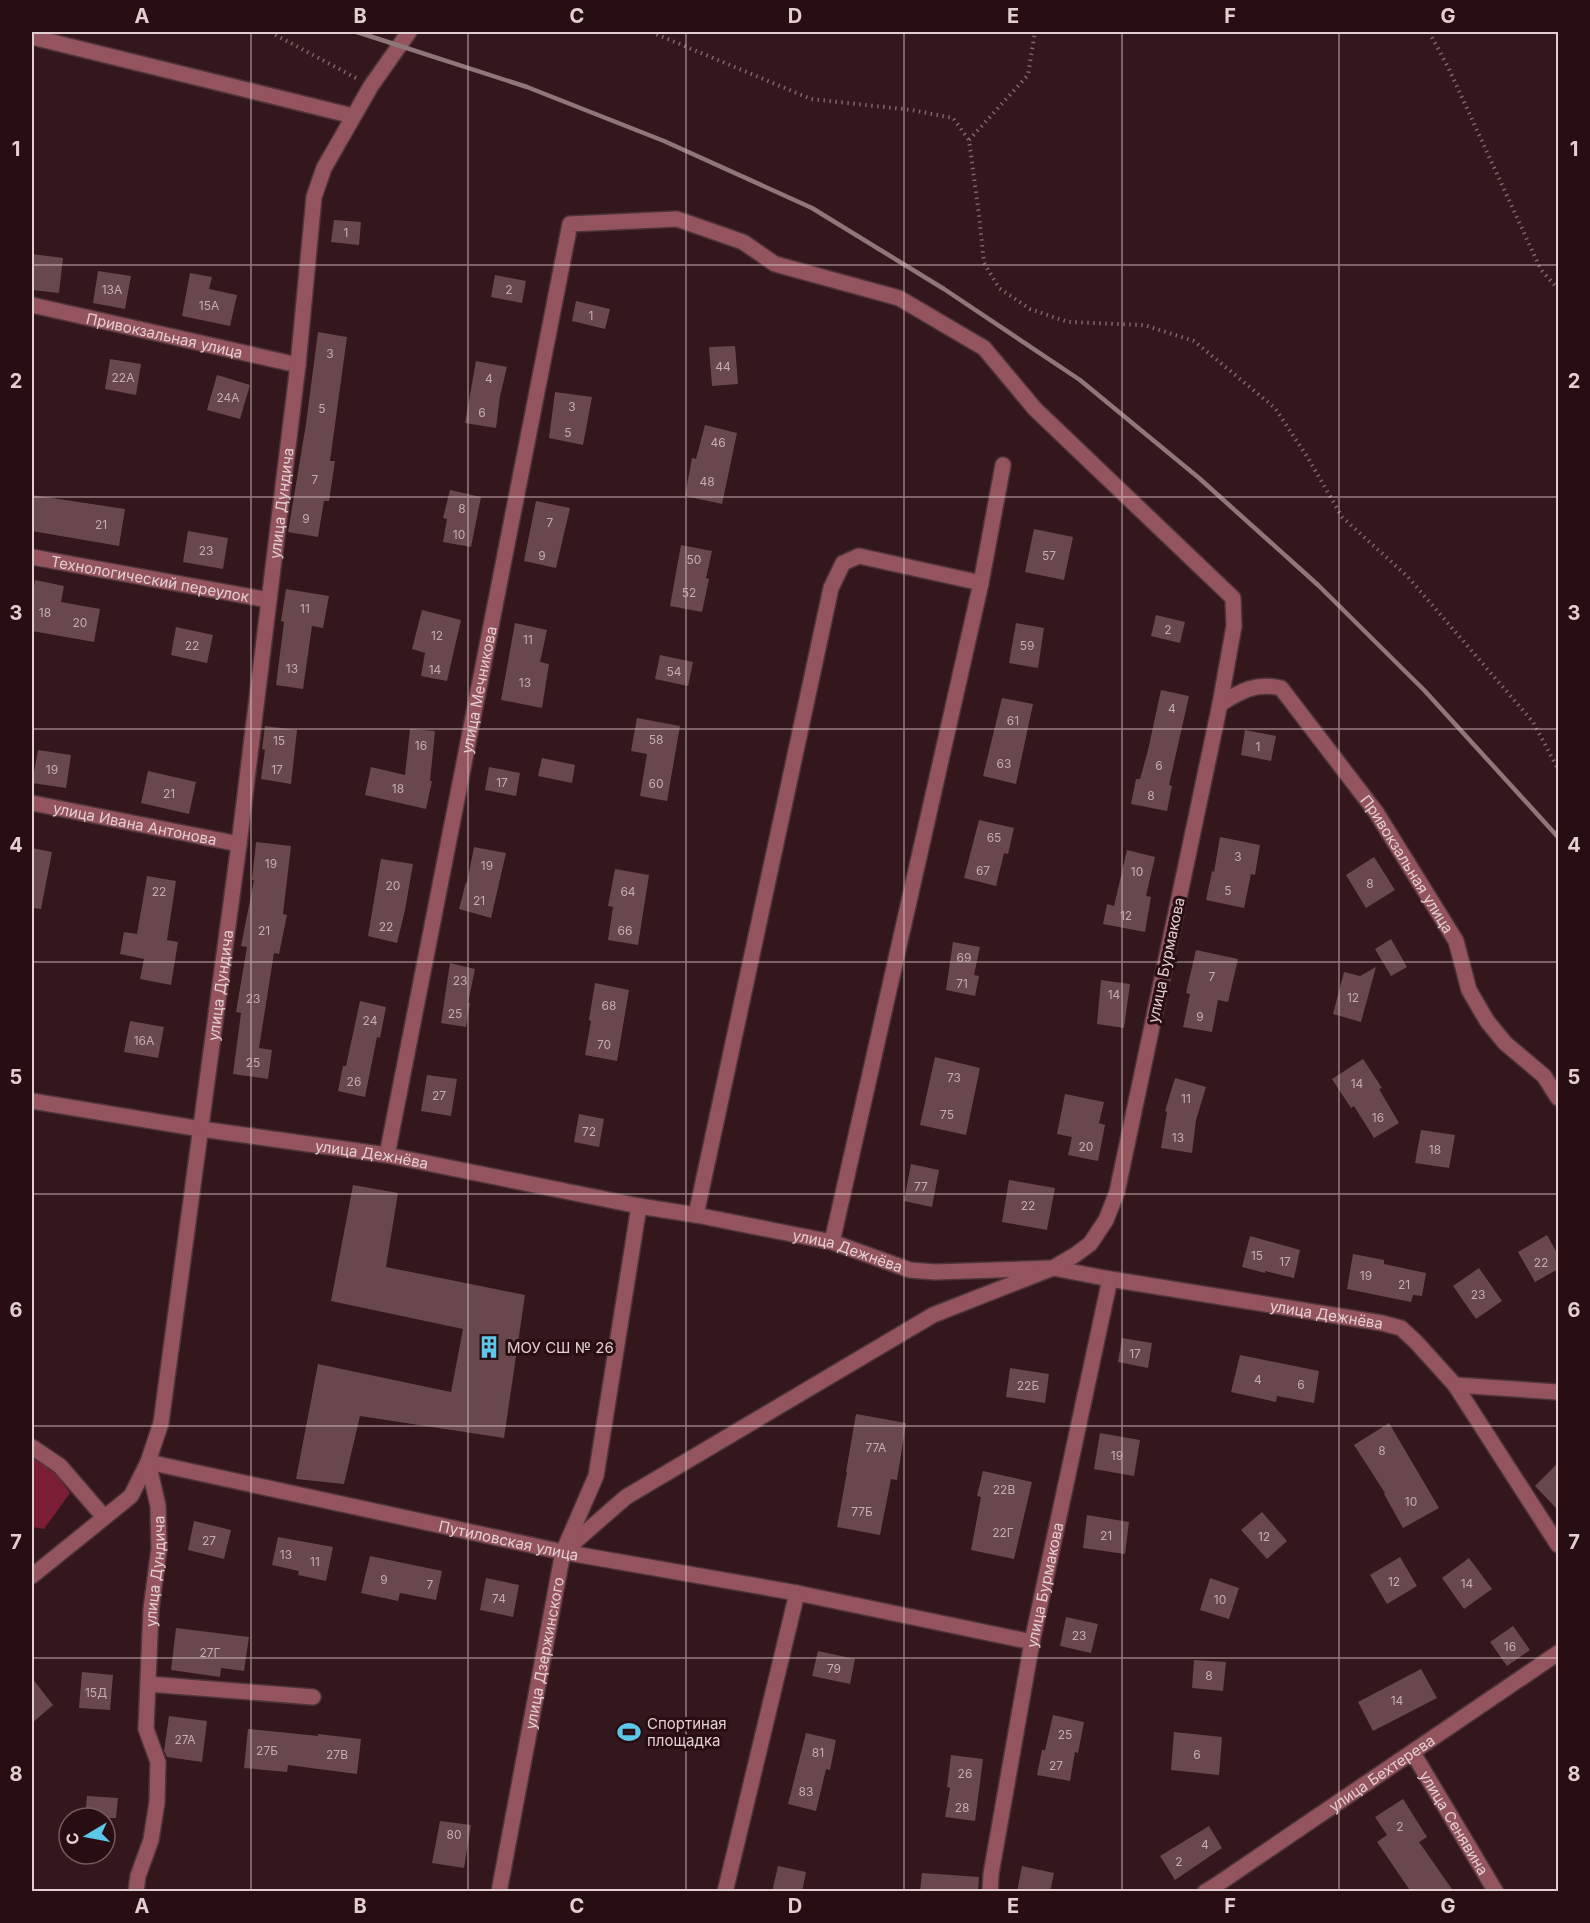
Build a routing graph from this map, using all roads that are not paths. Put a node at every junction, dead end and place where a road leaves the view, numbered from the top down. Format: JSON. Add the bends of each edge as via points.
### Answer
{"nodes":[{"id":1,"x":410,"y":32,"type":"edge"},
{"id":2,"x":32,"y":37,"type":"edge"},
{"id":3,"x":353,"y":116,"type":"junction"},
{"id":4,"x":570,"y":224,"type":"joint"},
{"id":5,"x":32,"y":305,"type":"edge"},
{"id":6,"x":298,"y":365,"type":"junction"},
{"id":7,"x":1003,"y":465,"type":"dead end"},
{"id":8,"x":32,"y":557,"type":"edge"},
{"id":9,"x":981,"y":583,"type":"junction"},
{"id":10,"x":269,"y":600,"type":"junction"},
{"id":11,"x":1220,"y":704,"type":"junction"},
{"id":12,"x":32,"y":803,"type":"edge"},
{"id":13,"x":239,"y":844,"type":"junction"},
{"id":14,"x":1558,"y":1098,"type":"edge"},
{"id":15,"x":32,"y":1101,"type":"edge"},
{"id":16,"x":201,"y":1129,"type":"junction"},
{"id":17,"x":387,"y":1155,"type":"junction"},
{"id":18,"x":639,"y":1206,"type":"junction"},
{"id":19,"x":696,"y":1215,"type":"junction"},
{"id":20,"x":832,"y":1242,"type":"junction"},
{"id":21,"x":1053,"y":1268,"type":"junction"},
{"id":22,"x":1110,"y":1280,"type":"junction"},
{"id":23,"x":1455,"y":1385,"type":"junction"},
{"id":24,"x":1558,"y":1392,"type":"edge"},
{"id":25,"x":32,"y":1447,"type":"edge"},
{"id":26,"x":148,"y":1462,"type":"junction"},
{"id":27,"x":104,"y":1517,"type":"junction"},
{"id":28,"x":1558,"y":1545,"type":"edge"},
{"id":29,"x":563,"y":1552,"type":"junction"},
{"id":30,"x":32,"y":1576,"type":"edge"},
{"id":31,"x":797,"y":1593,"type":"junction"},
{"id":32,"x":1032,"y":1642,"type":"junction"},
{"id":33,"x":1558,"y":1653,"type":"edge"},
{"id":34,"x":148,"y":1684,"type":"junction"},
{"id":35,"x":313,"y":1697,"type":"dead end"},
{"id":36,"x":1413,"y":1753,"type":"junction"},
{"id":37,"x":1212,"y":1890,"type":"edge"},
{"id":38,"x":136,"y":1892,"type":"edge"},
{"id":39,"x":499,"y":1892,"type":"edge"},
{"id":40,"x":725,"y":1892,"type":"edge"},
{"id":41,"x":990,"y":1892,"type":"edge"},
{"id":42,"x":1496,"y":1892,"type":"edge"}],
"edges":[{"from":1,"to":3,"type":"street","name":"улица Дундича"},
{"from":2,"to":3,"type":"street"},
{"from":3,"to":6,"type":"street","name":"улица Дундича","via":[[324,168],[314,197]]},
{"from":4,"to":11,"type":"street","name":"улица Бурмакова","via":[[677,219],[743,242],[775,264],[899,298],[984,348],[1035,409],[1233,598],[1234,626]]},
{"from":4,"to":17,"type":"street","name":"улица Мечникова"},
{"from":5,"to":6,"type":"street","name":"Привокзальная улица"},
{"from":6,"to":10,"type":"street","name":"улица Дундича"},
{"from":7,"to":9,"type":"street"},
{"from":8,"to":10,"type":"street","name":"Технологический переулок"},
{"from":9,"to":19,"type":"street","via":[[859,556],[843,562],[831,588]]},
{"from":9,"to":20,"type":"street"},
{"from":10,"to":13,"type":"street","name":"улица Дундича"},
{"from":11,"to":14,"type":"street","name":"Привокзальная улица","via":[[1243,690],[1268,684],[1281,688],[1376,812],[1456,941],[1468,990],[1487,1021],[1505,1043],[1544,1076]]},
{"from":11,"to":21,"type":"street","name":"улица Бурмакова","via":[[1117,1192],[1106,1220],[1090,1244]]},
{"from":12,"to":13,"type":"street","name":"улица Ивана Антонова"},
{"from":13,"to":16,"type":"street","name":"улица Дундича"},
{"from":15,"to":16,"type":"street","name":"улица Дежнёва"},
{"from":16,"to":17,"type":"street","name":"улица Дежнёва"},
{"from":16,"to":26,"type":"street","name":"улица Дундича","via":[[161,1423]]},
{"from":17,"to":18,"type":"street","name":"улица Дежнёва"},
{"from":18,"to":19,"type":"street","name":"улица Дежнёва"},
{"from":18,"to":29,"type":"street","name":"улица Дзержинского","via":[[596,1476]]},
{"from":19,"to":20,"type":"street","name":"улица Дежнёва"},
{"from":20,"to":21,"type":"street","name":"улица Дежнёва","via":[[910,1270]]},
{"from":21,"to":22,"type":"street","name":"улица Дежнёва"},
{"from":21,"to":29,"type":"street","name":"улица Бурмакова","via":[[933,1315],[626,1497]]},
{"from":22,"to":23,"type":"street","name":"улица Дежнёва","via":[[1401,1328]]},
{"from":22,"to":32,"type":"street","name":"улица Бурмакова"},
{"from":23,"to":24,"type":"street"},
{"from":23,"to":28,"type":"street","name":"улица Дежнёва"},
{"from":25,"to":27,"type":"street","via":[[60,1466]]},
{"from":26,"to":27,"type":"street","via":[[131,1496]]},
{"from":26,"to":29,"type":"street","name":"Путиловская улица"},
{"from":26,"to":34,"type":"street","name":"улица Дундича","via":[[158,1506],[159,1549],[151,1609]]},
{"from":27,"to":30,"type":"street"},
{"from":29,"to":31,"type":"street","name":"Путиловская улица"},
{"from":29,"to":39,"type":"street","name":"улица Дзержинского"},
{"from":31,"to":32,"type":"street","name":"Путиловская улица"},
{"from":31,"to":40,"type":"street"},
{"from":32,"to":41,"type":"street","name":"улица Бурмакова"},
{"from":33,"to":36,"type":"street","name":"улица Бехтерева"},
{"from":34,"to":35,"type":"street"},
{"from":34,"to":38,"type":"street","name":"улица Дундича","via":[[146,1729],[158,1762],[157,1802]]},
{"from":36,"to":37,"type":"street","name":"улица Бехтерева"},
{"from":36,"to":42,"type":"street","name":"улица Сенявина"}]}
